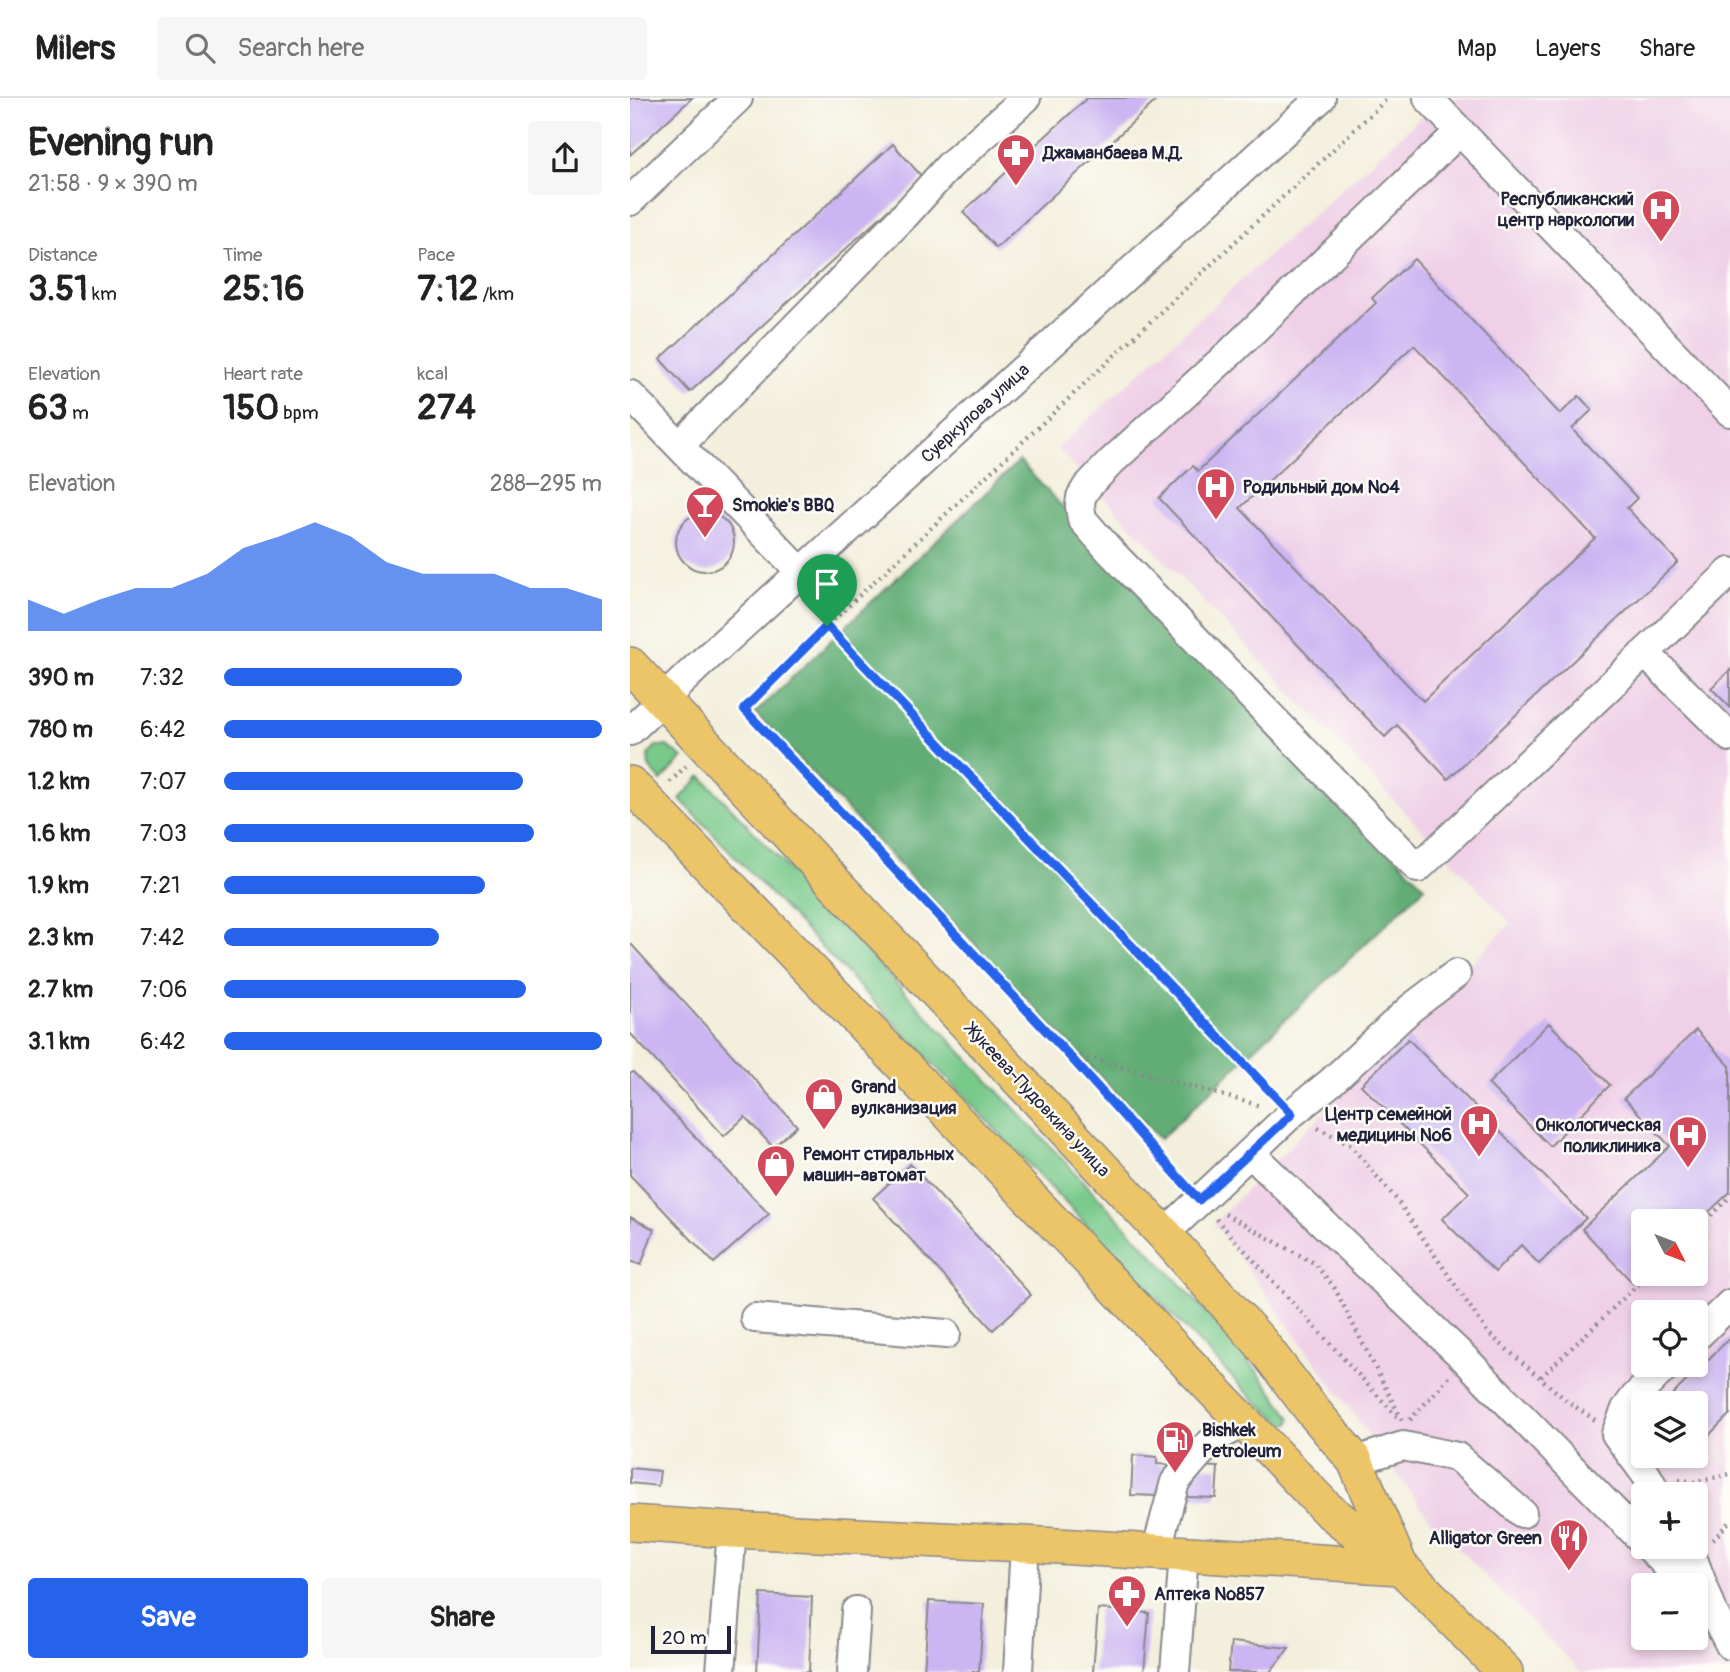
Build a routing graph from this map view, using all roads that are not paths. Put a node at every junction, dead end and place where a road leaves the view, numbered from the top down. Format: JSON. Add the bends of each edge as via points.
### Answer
{"nodes":[{"id":1,"x":738,"y":98,"type":"edge"},
{"id":2,"x":1026,"y":98,"type":"edge"},
{"id":3,"x":1321,"y":98,"type":"edge"},
{"id":4,"x":1428,"y":98,"type":"edge"},
{"id":5,"x":1460,"y":131,"type":"junction"},
{"id":6,"x":630,"y":201,"type":"edge"},
{"id":7,"x":630,"y":396,"type":"edge"},
{"id":8,"x":1730,"y":412,"type":"edge"},
{"id":9,"x":680,"y":445,"type":"junction"},
{"id":10,"x":802,"y":572,"type":"junction"},
{"id":11,"x":1730,"y":572,"type":"edge"},
{"id":12,"x":1645,"y":653,"type":"junction"},
{"id":13,"x":630,"y":666,"type":"edge"},
{"id":14,"x":663,"y":699,"type":"junction"},
{"id":15,"x":630,"y":731,"type":"edge"},
{"id":16,"x":1730,"y":737,"type":"edge"},
{"id":17,"x":630,"y":784,"type":"edge"},
{"id":18,"x":1456,"y":974,"type":"dead end"},
{"id":19,"x":1250,"y":1153,"type":"junction"},
{"id":20,"x":1164,"y":1234,"type":"junction"},
{"id":21,"x":1730,"y":1304,"type":"edge"},
{"id":22,"x":755,"y":1318,"type":"dead end"},
{"id":23,"x":1708,"y":1325,"type":"edge"},
{"id":24,"x":946,"y":1334,"type":"dead end"},
{"id":25,"x":1655,"y":1377,"type":"edge"},
{"id":26,"x":1245,"y":1422,"type":"junction"},
{"id":27,"x":1355,"y":1461,"type":"junction"},
{"id":28,"x":1650,"y":1482,"type":"edge"},
{"id":29,"x":1522,"y":1513,"type":"dead end"},
{"id":30,"x":630,"y":1523,"type":"edge"},
{"id":31,"x":1631,"y":1529,"type":"edge"},
{"id":32,"x":732,"y":1530,"type":"junction"},
{"id":33,"x":1026,"y":1544,"type":"junction"},
{"id":34,"x":1170,"y":1553,"type":"junction"},
{"id":35,"x":1661,"y":1559,"type":"edge"},
{"id":36,"x":1692,"y":1559,"type":"edge"},
{"id":37,"x":1401,"y":1567,"type":"junction"},
{"id":38,"x":1674,"y":1573,"type":"edge"},
{"id":39,"x":856,"y":1611,"type":"dead end"},
{"id":40,"x":1718,"y":1620,"type":"edge"},
{"id":41,"x":721,"y":1672,"type":"edge"},
{"id":42,"x":852,"y":1672,"type":"edge"},
{"id":43,"x":1018,"y":1672,"type":"edge"},
{"id":44,"x":1175,"y":1672,"type":"edge"},
{"id":45,"x":1505,"y":1672,"type":"edge"}],
"edges":[{"from":1,"to":6,"type":"street"},
{"from":2,"to":9,"type":"street","via":[[949,166]]},
{"from":3,"to":10,"type":"street","name":"Суеркулова улица"},
{"from":4,"to":5,"type":"street"},
{"from":5,"to":8,"type":"street"},
{"from":5,"to":12,"type":"street","via":[[1087,487],[1081,497],[1082,519],[1418,868]]},
{"from":7,"to":9,"type":"street"},
{"from":9,"to":10,"type":"street"},
{"from":10,"to":14,"type":"street","name":"Суеркулова улица"},
{"from":11,"to":12,"type":"street"},
{"from":12,"to":16,"type":"street"},
{"from":13,"to":14,"type":"main road","name":"Жукеева-Пудовкина улица"},
{"from":14,"to":15,"type":"street","name":"Суеркулова улица"},
{"from":14,"to":20,"type":"main road","name":"Жукеева-Пудовкина улица"},
{"from":17,"to":26,"type":"main road","name":"Жукеева-Пудовкина улица"},
{"from":18,"to":19,"type":"street","via":[[1411,1008]]},
{"from":19,"to":20,"type":"street"},
{"from":19,"to":31,"type":"street","via":[[1465,1359]]},
{"from":20,"to":27,"type":"main road","name":"Жукеева-Пудовкина улица","via":[[1261,1342]]},
{"from":21,"to":23,"type":"street"},
{"from":22,"to":24,"type":"street"},
{"from":25,"to":28,"type":"street","via":[[1626,1409],[1616,1434]]},
{"from":26,"to":34,"type":"street","via":[[1217,1437],[1175,1482]]},
{"from":26,"to":37,"type":"main road","name":"Жукеева-Пудовкина улица","via":[[1327,1509]]},
{"from":27,"to":29,"type":"street","via":[[1403,1446],[1457,1457]]},
{"from":27,"to":37,"type":"main road","name":"Жукеева-Пудовкина улица"},
{"from":30,"to":32,"type":"main road"},
{"from":32,"to":33,"type":"main road"},
{"from":32,"to":41,"type":"street"},
{"from":33,"to":34,"type":"main road"},
{"from":33,"to":43,"type":"street"},
{"from":34,"to":37,"type":"main road"},
{"from":34,"to":44,"type":"street"},
{"from":35,"to":38,"type":"street"},
{"from":36,"to":40,"type":"street"},
{"from":37,"to":45,"type":"main road","name":"Жукеева-Пудовкина улица"},
{"from":39,"to":42,"type":"street"}]}
